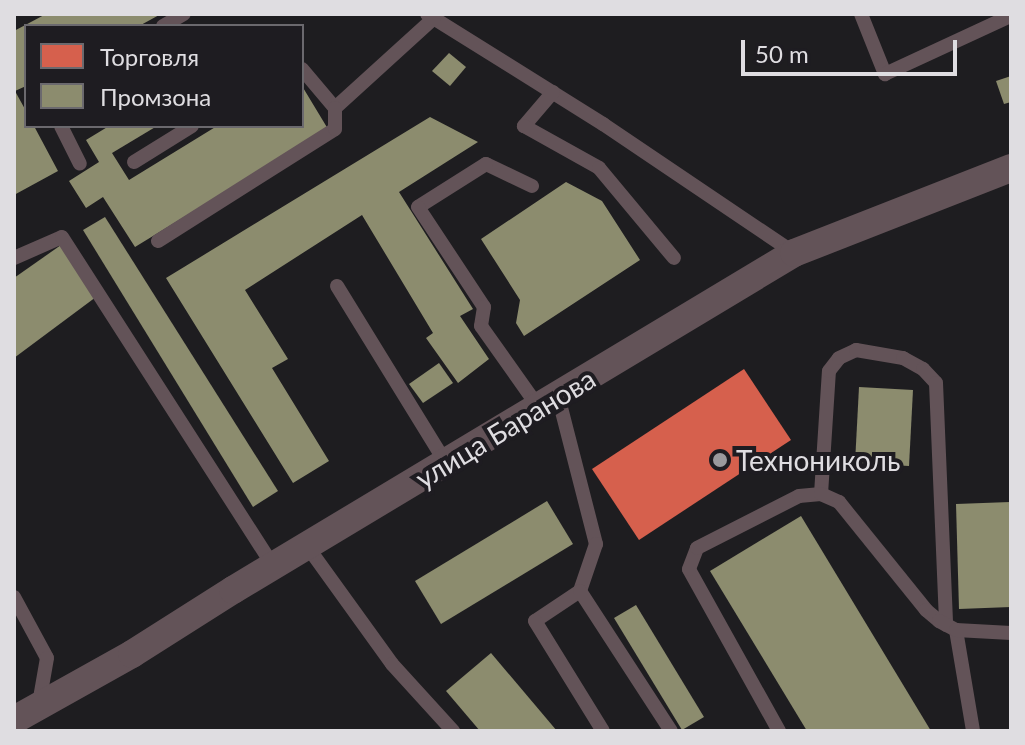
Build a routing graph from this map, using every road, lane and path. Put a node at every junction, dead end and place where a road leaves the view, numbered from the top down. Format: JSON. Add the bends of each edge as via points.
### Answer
{"nodes":[{"id":1,"x":184,"y":14,"type":"edge"},
{"id":2,"x":861,"y":14,"type":"edge"},
{"id":3,"x":430,"y":16,"type":"edge"},
{"id":4,"x":1007,"y":20,"type":"edge"},
{"id":5,"x":166,"y":24,"type":"edge"},
{"id":6,"x":304,"y":71,"type":"edge"},
{"id":7,"x":553,"y":92,"type":"junction"},
{"id":8,"x":335,"y":108,"type":"junction"},
{"id":9,"x":62,"y":128,"type":"edge"},
{"id":10,"x":189,"y":128,"type":"edge"},
{"id":11,"x":134,"y":162,"type":"dead end"},
{"id":12,"x":80,"y":164,"type":"dead end"},
{"id":13,"x":1011,"y":168,"type":"edge"},
{"id":14,"x":532,"y":186,"type":"dead end"},
{"id":15,"x":158,"y":241,"type":"dead end"},
{"id":16,"x":794,"y":253,"type":"junction"},
{"id":17,"x":14,"y":258,"type":"edge"},
{"id":18,"x":674,"y":258,"type":"dead end"},
{"id":19,"x":337,"y":286,"type":"dead end"},
{"id":20,"x":549,"y":402,"type":"junction"},
{"id":21,"x":446,"y":463,"type":"junction"},
{"id":22,"x":821,"y":494,"type":"junction"},
{"id":23,"x":307,"y":546,"type":"junction"},
{"id":24,"x":273,"y":566,"type":"junction"},
{"id":25,"x":580,"y":591,"type":"junction"},
{"id":26,"x":14,"y":597,"type":"edge"},
{"id":27,"x":951,"y":628,"type":"junction"},
{"id":28,"x":1011,"y":633,"type":"edge"},
{"id":29,"x":39,"y":707,"type":"junction"},
{"id":30,"x":14,"y":720,"type":"edge"},
{"id":31,"x":453,"y":731,"type":"edge"},
{"id":32,"x":603,"y":731,"type":"edge"},
{"id":33,"x":671,"y":731,"type":"edge"},
{"id":34,"x":779,"y":731,"type":"edge"},
{"id":35,"x":973,"y":731,"type":"edge"}],
"edges":[{"from":1,"to":5,"type":"lane"},
{"from":2,"to":4,"type":"lane","via":[[885,74]]},
{"from":3,"to":7,"type":"lane"},
{"from":3,"to":8,"type":"lane"},
{"from":6,"to":8,"type":"lane"},
{"from":7,"to":16,"type":"lane"},
{"from":7,"to":18,"type":"lane","via":[[524,126],[599,168]]},
{"from":8,"to":15,"type":"lane","via":[[335,129]]},
{"from":9,"to":12,"type":"lane"},
{"from":10,"to":11,"type":"lane"},
{"from":13,"to":16,"type":"street","name":"улица Баранова"},
{"from":14,"to":20,"type":"lane","via":[[486,164],[418,207],[484,307],[481,326]]},
{"from":16,"to":20,"type":"street","name":"улица Баранова"},
{"from":17,"to":24,"type":"lane","via":[[62,237]]},
{"from":19,"to":21,"type":"lane"},
{"from":20,"to":21,"type":"street","name":"улица Баранова"},
{"from":20,"to":25,"type":"lane","via":[[596,544]]},
{"from":21,"to":23,"type":"street","name":"улица Баранова"},
{"from":22,"to":27,"type":"lane","via":[[839,502],[926,610]]},
{"from":22,"to":27,"type":"lane","via":[[829,371],[839,358],[856,350],[903,358],[923,369],[936,383]]},
{"from":22,"to":34,"type":"lane","via":[[799,496],[722,535],[697,548],[690,561],[692,579]]},
{"from":23,"to":24,"type":"street","name":"улица Баранова"},
{"from":23,"to":31,"type":"lane","via":[[392,664]]},
{"from":24,"to":29,"type":"street","name":"улица Баранова"},
{"from":25,"to":32,"type":"lane","via":[[535,621]]},
{"from":25,"to":33,"type":"lane"},
{"from":26,"to":29,"type":"lane","via":[[47,658]]},
{"from":27,"to":28,"type":"lane"},
{"from":27,"to":35,"type":"lane"},
{"from":29,"to":30,"type":"street","name":"улица Баранова"}]}
